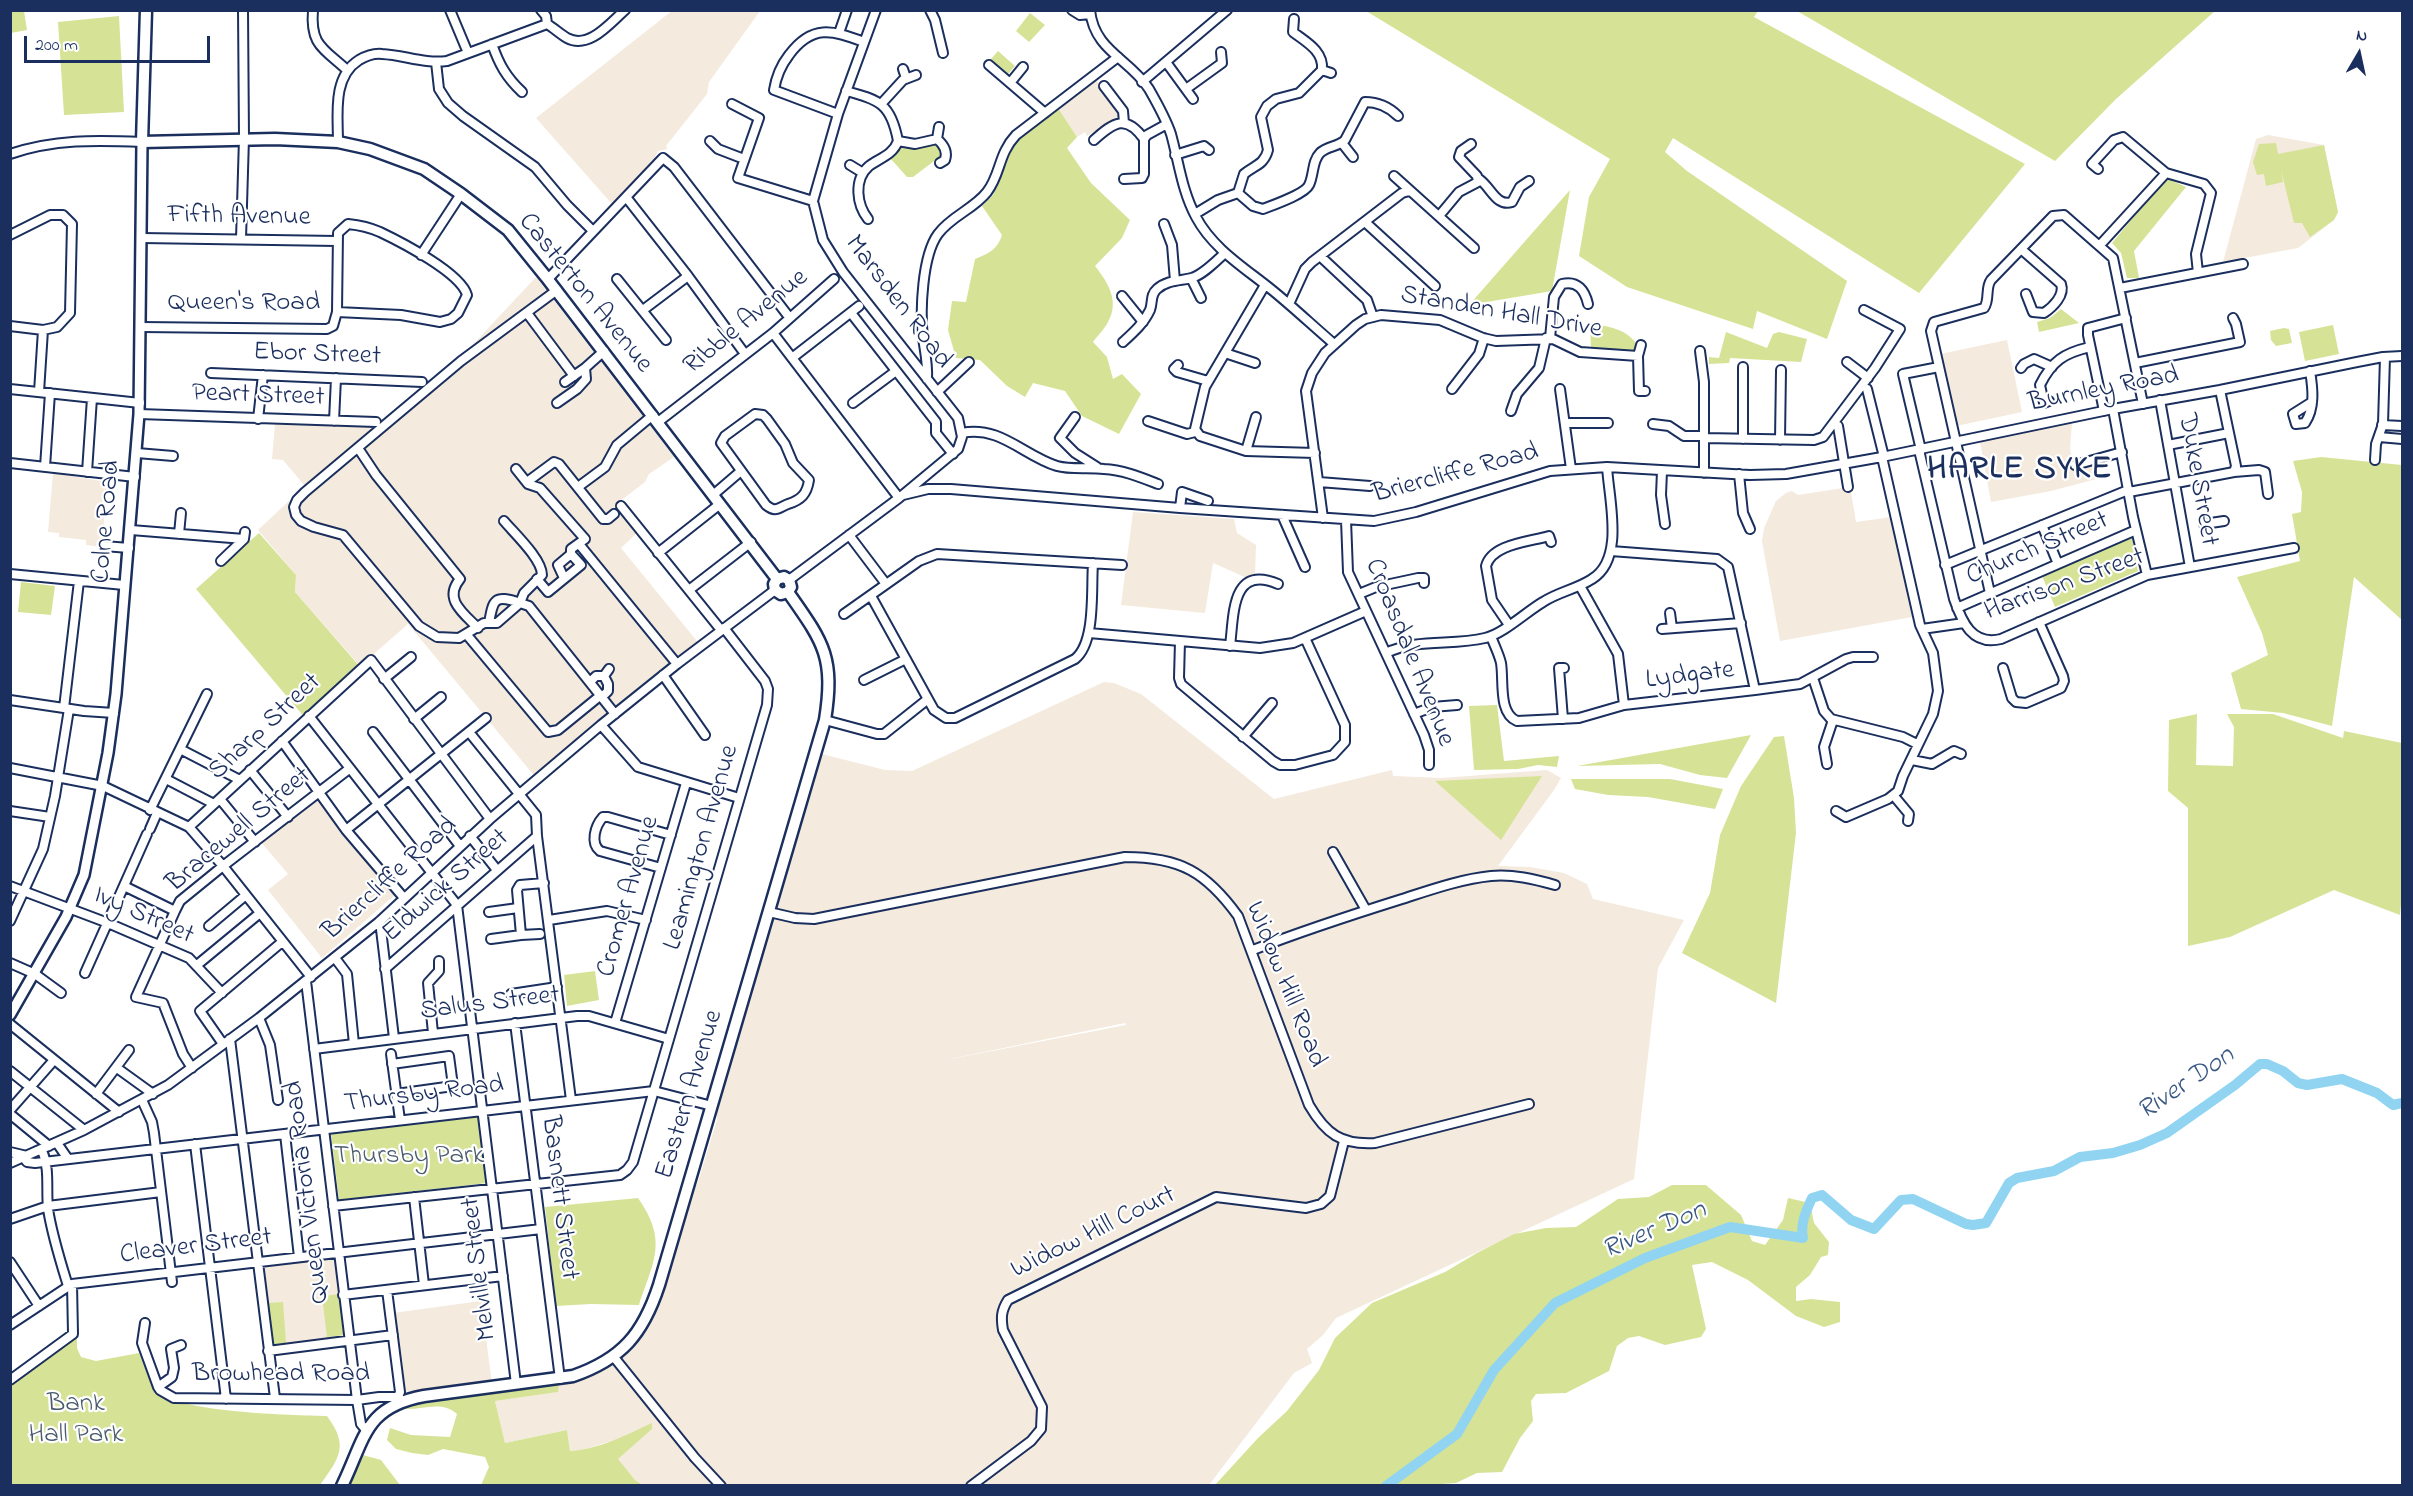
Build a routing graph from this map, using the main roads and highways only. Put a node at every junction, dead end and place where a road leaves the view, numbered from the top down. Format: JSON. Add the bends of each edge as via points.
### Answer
{"nodes":[{"id":1,"x":146,"y":10,"type":"edge"},
{"id":2,"x":142,"y":141,"type":"junction"},
{"id":3,"x":776,"y":585,"type":"junction"},
{"id":4,"x":788,"y":592,"type":"junction"},
{"id":5,"x":10,"y":1015,"type":"edge"},
{"id":6,"x":342,"y":1485,"type":"edge"}],
"edges":[{"from":1,"to":2,"type":"highway","name":"Colne Road"},
{"from":2,"to":3,"type":"highway","name":"Casterton Avenue","via":[[244,138],[338,142],[424,169],[462,194],[508,230],[557,290],[751,542]]},
{"from":2,"to":5,"type":"main road","name":"Colne Road","via":[[137,453],[114,713],[103,786],[84,875],[70,908]]},
{"from":3,"to":4,"type":"highway","via":[[781,594]]},
{"from":3,"to":4,"type":"highway","via":[[784,577],[791,587]]},
{"from":4,"to":6,"type":"highway","name":"Eastern Avenue","via":[[824,650],[828,664],[825,720],[647,1319],[613,1356],[588,1371],[560,1379],[399,1399],[368,1428]]}]}
